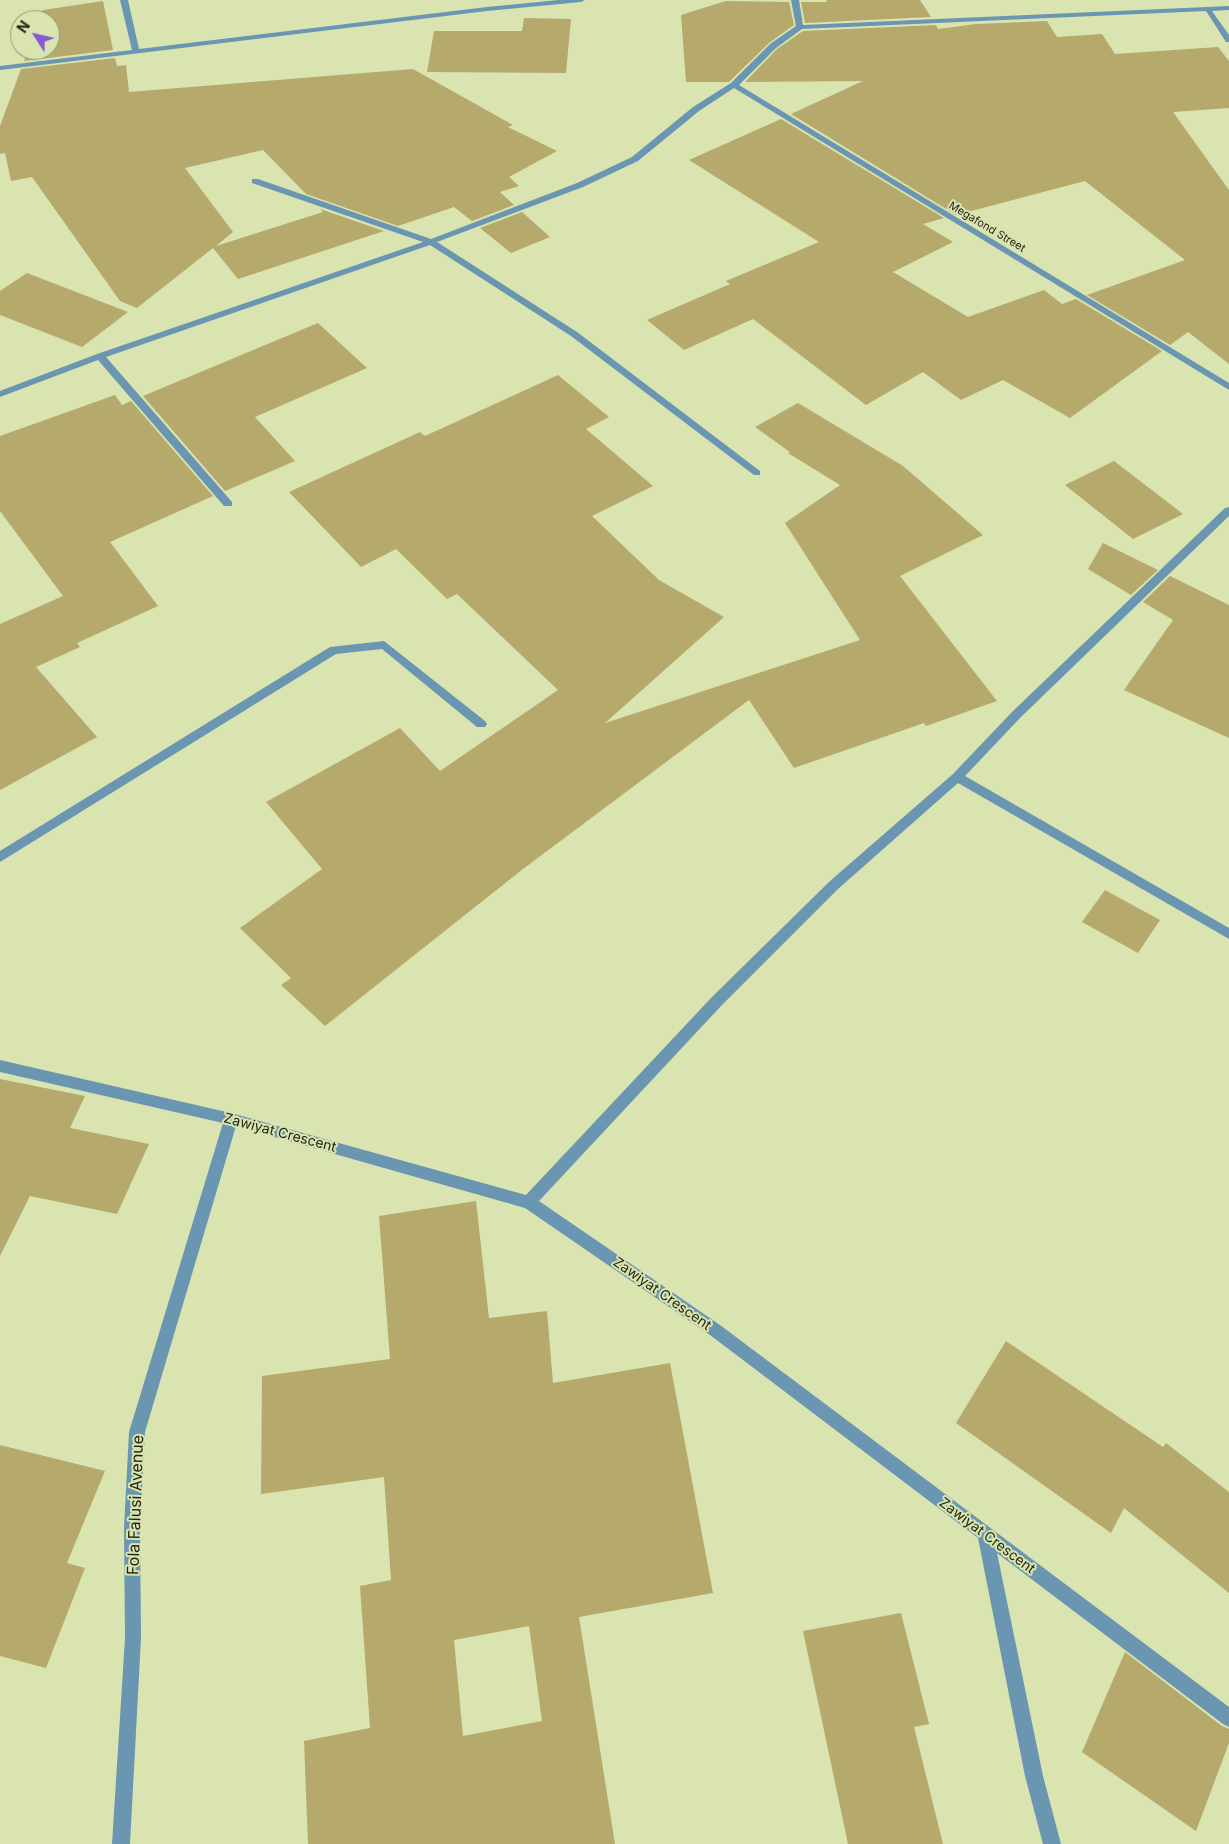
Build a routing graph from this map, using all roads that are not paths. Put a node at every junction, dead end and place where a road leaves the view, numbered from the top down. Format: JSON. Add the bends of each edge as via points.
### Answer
{"nodes":[{"id":1,"x":124,"y":0,"type":"edge"},
{"id":2,"x":482,"y":0,"type":"edge"},
{"id":3,"x":581,"y":0,"type":"edge"},
{"id":4,"x":795,"y":0,"type":"edge"},
{"id":5,"x":1229,"y":8,"type":"edge"},
{"id":6,"x":487,"y":9,"type":"junction"},
{"id":7,"x":1209,"y":11,"type":"junction"},
{"id":8,"x":800,"y":28,"type":"junction"},
{"id":9,"x":1229,"y":40,"type":"edge"},
{"id":10,"x":136,"y":51,"type":"junction"},
{"id":11,"x":0,"y":68,"type":"edge"},
{"id":12,"x":734,"y":85,"type":"junction"},
{"id":13,"x":255,"y":181,"type":"dead end"},
{"id":14,"x":431,"y":242,"type":"junction"},
{"id":15,"x":100,"y":356,"type":"junction"},
{"id":16,"x":1229,"y":387,"type":"edge"},
{"id":17,"x":0,"y":394,"type":"edge"},
{"id":18,"x":757,"y":473,"type":"dead end"},
{"id":19,"x":228,"y":504,"type":"dead end"},
{"id":20,"x":1229,"y":510,"type":"edge"},
{"id":21,"x":481,"y":724,"type":"dead end"},
{"id":22,"x":957,"y":777,"type":"junction"},
{"id":23,"x":0,"y":857,"type":"edge"},
{"id":24,"x":1229,"y":934,"type":"edge"},
{"id":25,"x":0,"y":1066,"type":"edge"},
{"id":26,"x":231,"y":1119,"type":"junction"},
{"id":27,"x":530,"y":1202,"type":"junction"},
{"id":28,"x":985,"y":1534,"type":"junction"},
{"id":29,"x":1229,"y":1718,"type":"edge"},
{"id":30,"x":121,"y":1844,"type":"edge"},
{"id":31,"x":1052,"y":1844,"type":"edge"}],
"edges":[{"from":1,"to":10,"type":"street"},
{"from":2,"to":6,"type":"street"},
{"from":3,"to":6,"type":"street"},
{"from":4,"to":8,"type":"street"},
{"from":5,"to":7,"type":"street"},
{"from":6,"to":10,"type":"street"},
{"from":7,"to":8,"type":"street"},
{"from":7,"to":9,"type":"street"},
{"from":8,"to":12,"type":"street","via":[[773,46]]},
{"from":10,"to":11,"type":"street"},
{"from":12,"to":14,"type":"street","via":[[696,109],[635,159],[580,185]]},
{"from":12,"to":16,"type":"street","name":"Megafond Street"},
{"from":13,"to":14,"type":"street"},
{"from":14,"to":15,"type":"street"},
{"from":14,"to":18,"type":"street","via":[[574,334]]},
{"from":15,"to":17,"type":"street"},
{"from":15,"to":19,"type":"street"},
{"from":20,"to":22,"type":"street","via":[[1017,714]]},
{"from":21,"to":23,"type":"street","via":[[384,645],[334,650]]},
{"from":22,"to":24,"type":"street"},
{"from":22,"to":27,"type":"street","via":[[834,885],[723,995]]},
{"from":25,"to":26,"type":"street","name":"Zawiyat Crescent"},
{"from":26,"to":27,"type":"street","name":"Zawiyat Crescent"},
{"from":26,"to":30,"type":"street","name":"Fola Falusi Avenue","via":[[137,1432],[132,1528],[133,1638]]},
{"from":27,"to":28,"type":"street","name":"Zawiyat Crescent","via":[[715,1330]]},
{"from":28,"to":29,"type":"street","name":"Zawiyat Crescent"},
{"from":28,"to":31,"type":"street","via":[[1034,1776]]}]}
